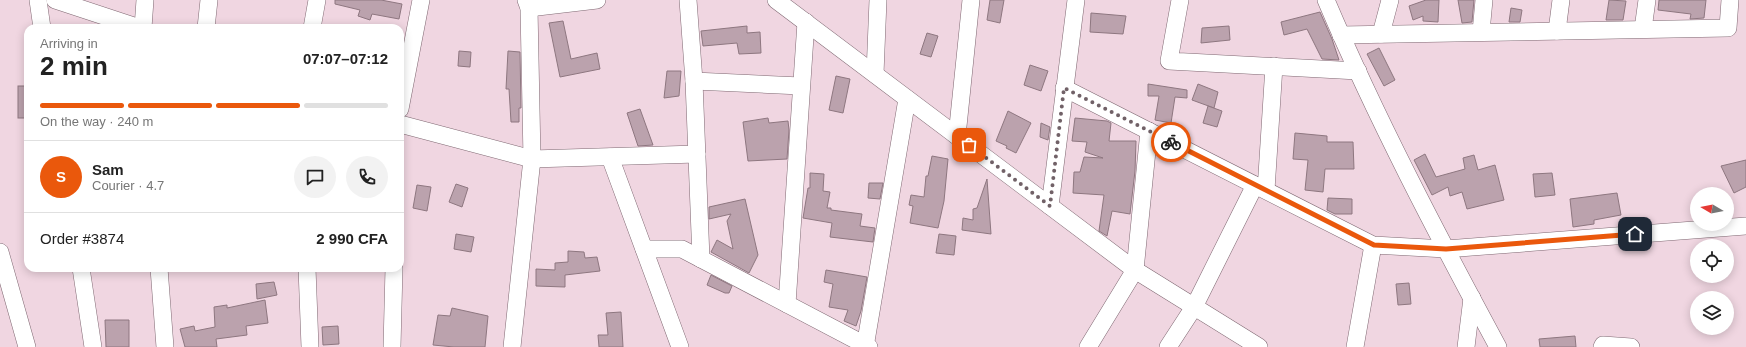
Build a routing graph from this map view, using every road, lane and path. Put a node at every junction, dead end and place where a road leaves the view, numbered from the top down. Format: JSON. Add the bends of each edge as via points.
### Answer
{"nodes":[{"id":1,"x":38,"y":0,"type":"edge"},
{"id":2,"x":55,"y":0,"type":"edge"},
{"id":3,"x":145,"y":0,"type":"edge"},
{"id":4,"x":209,"y":0,"type":"edge"},
{"id":5,"x":317,"y":0,"type":"edge"},
{"id":6,"x":420,"y":0,"type":"edge"},
{"id":7,"x":597,"y":0,"type":"edge"},
{"id":8,"x":688,"y":0,"type":"edge"},
{"id":9,"x":776,"y":0,"type":"edge"},
{"id":10,"x":878,"y":0,"type":"edge"},
{"id":11,"x":971,"y":0,"type":"edge"},
{"id":12,"x":1076,"y":0,"type":"edge"},
{"id":13,"x":1180,"y":0,"type":"edge"},
{"id":14,"x":1326,"y":0,"type":"edge"},
{"id":15,"x":1390,"y":0,"type":"edge"},
{"id":16,"x":1484,"y":0,"type":"edge"},
{"id":17,"x":1561,"y":0,"type":"edge"},
{"id":18,"x":1648,"y":0,"type":"edge"},
{"id":19,"x":1730,"y":0,"type":"edge"},
{"id":20,"x":528,"y":4,"type":"edge"},
{"id":21,"x":806,"y":22,"type":"junction"},
{"id":22,"x":41,"y":24,"type":"edge"},
{"id":23,"x":128,"y":24,"type":"edge"},
{"id":24,"x":143,"y":24,"type":"edge"},
{"id":25,"x":206,"y":24,"type":"edge"},
{"id":26,"x":313,"y":24,"type":"edge"},
{"id":27,"x":1643,"y":29,"type":"junction"},
{"id":28,"x":1557,"y":31,"type":"junction"},
{"id":29,"x":1481,"y":32,"type":"junction"},
{"id":30,"x":1341,"y":34,"type":"junction"},
{"id":31,"x":1381,"y":34,"type":"junction"},
{"id":32,"x":1274,"y":66,"type":"junction"},
{"id":33,"x":1358,"y":71,"type":"junction"},
{"id":34,"x":874,"y":74,"type":"junction"},
{"id":35,"x":694,"y":81,"type":"junction"},
{"id":36,"x":801,"y":86,"type":"junction"},
{"id":37,"x":404,"y":87,"type":"edge"},
{"id":38,"x":1064,"y":88,"type":"junction"},
{"id":39,"x":907,"y":99,"type":"junction"},
{"id":40,"x":404,"y":125,"type":"edge"},
{"id":41,"x":1149,"y":131,"type":"junction"},
{"id":42,"x":957,"y":136,"type":"junction"},
{"id":43,"x":697,"y":154,"type":"junction"},
{"id":44,"x":610,"y":157,"type":"junction"},
{"id":45,"x":532,"y":159,"type":"junction"},
{"id":46,"x":1261,"y":188,"type":"junction"},
{"id":47,"x":1050,"y":206,"type":"junction"},
{"id":48,"x":1746,"y":226,"type":"edge"},
{"id":49,"x":1374,"y":245,"type":"junction"},
{"id":50,"x":644,"y":249,"type":"junction"},
{"id":51,"x":1446,"y":249,"type":"junction"},
{"id":52,"x":0,"y":252,"type":"edge"},
{"id":53,"x":701,"y":259,"type":"junction"},
{"id":54,"x":1135,"y":270,"type":"junction"},
{"id":55,"x":82,"y":272,"type":"edge"},
{"id":56,"x":159,"y":272,"type":"edge"},
{"id":57,"x":307,"y":272,"type":"edge"},
{"id":58,"x":394,"y":272,"type":"edge"},
{"id":59,"x":1472,"y":298,"type":"junction"},
{"id":60,"x":787,"y":304,"type":"junction"},
{"id":61,"x":1194,"y":307,"type":"junction"},
{"id":62,"x":867,"y":346,"type":"edge"},
{"id":63,"x":27,"y":347,"type":"edge"},
{"id":64,"x":93,"y":347,"type":"edge"},
{"id":65,"x":165,"y":347,"type":"edge"},
{"id":66,"x":310,"y":347,"type":"edge"},
{"id":67,"x":392,"y":347,"type":"edge"},
{"id":68,"x":512,"y":347,"type":"edge"},
{"id":69,"x":680,"y":347,"type":"edge"},
{"id":70,"x":1088,"y":347,"type":"edge"},
{"id":71,"x":1168,"y":347,"type":"edge"},
{"id":72,"x":1259,"y":347,"type":"edge"},
{"id":73,"x":1355,"y":347,"type":"edge"},
{"id":74,"x":1466,"y":347,"type":"edge"},
{"id":75,"x":1498,"y":347,"type":"edge"},
{"id":76,"x":1602,"y":347,"type":"edge"},
{"id":77,"x":1630,"y":347,"type":"edge"}],
"edges":[{"from":1,"to":22,"type":"street"},
{"from":2,"to":23,"type":"street"},
{"from":3,"to":24,"type":"street"},
{"from":4,"to":25,"type":"street"},
{"from":5,"to":26,"type":"street"},
{"from":6,"to":37,"type":"street"},
{"from":7,"to":20,"type":"street"},
{"from":8,"to":35,"type":"street"},
{"from":9,"to":21,"type":"street"},
{"from":10,"to":34,"type":"street"},
{"from":11,"to":42,"type":"street"},
{"from":12,"to":38,"type":"street"},
{"from":13,"to":32,"type":"street","via":[[1169,61]]},
{"from":14,"to":30,"type":"street"},
{"from":15,"to":31,"type":"street"},
{"from":16,"to":29,"type":"street"},
{"from":17,"to":28,"type":"street"},
{"from":18,"to":27,"type":"street"},
{"from":19,"to":27,"type":"street","via":[[1728,28]]},
{"from":20,"to":45,"type":"street"},
{"from":21,"to":34,"type":"street"},
{"from":21,"to":36,"type":"street"},
{"from":27,"to":28,"type":"street"},
{"from":28,"to":29,"type":"street"},
{"from":29,"to":31,"type":"street"},
{"from":30,"to":31,"type":"street"},
{"from":30,"to":33,"type":"street"},
{"from":32,"to":33,"type":"street"},
{"from":32,"to":46,"type":"street"},
{"from":33,"to":51,"type":"street"},
{"from":34,"to":39,"type":"street"},
{"from":35,"to":36,"type":"street"},
{"from":35,"to":43,"type":"street"},
{"from":36,"to":60,"type":"street"},
{"from":38,"to":41,"type":"street"},
{"from":38,"to":47,"type":"street"},
{"from":39,"to":42,"type":"street"},
{"from":39,"to":62,"type":"street"},
{"from":40,"to":45,"type":"street"},
{"from":41,"to":46,"type":"street"},
{"from":41,"to":54,"type":"street"},
{"from":42,"to":47,"type":"street"},
{"from":43,"to":44,"type":"street"},
{"from":43,"to":53,"type":"street"},
{"from":44,"to":45,"type":"street"},
{"from":44,"to":50,"type":"street"},
{"from":45,"to":68,"type":"street"},
{"from":46,"to":49,"type":"street"},
{"from":46,"to":61,"type":"street"},
{"from":47,"to":54,"type":"street"},
{"from":48,"to":51,"type":"street"},
{"from":49,"to":51,"type":"street"},
{"from":49,"to":73,"type":"street"},
{"from":50,"to":53,"type":"street","via":[[682,249]]},
{"from":50,"to":69,"type":"street"},
{"from":51,"to":59,"type":"street"},
{"from":52,"to":63,"type":"street"},
{"from":53,"to":60,"type":"street"},
{"from":54,"to":61,"type":"street"},
{"from":54,"to":70,"type":"street"},
{"from":55,"to":64,"type":"street"},
{"from":56,"to":65,"type":"street"},
{"from":57,"to":66,"type":"street"},
{"from":58,"to":67,"type":"street"},
{"from":59,"to":74,"type":"street"},
{"from":59,"to":75,"type":"street"},
{"from":60,"to":62,"type":"street"},
{"from":61,"to":71,"type":"street"},
{"from":61,"to":72,"type":"street"},
{"from":76,"to":77,"type":"street"}]}
